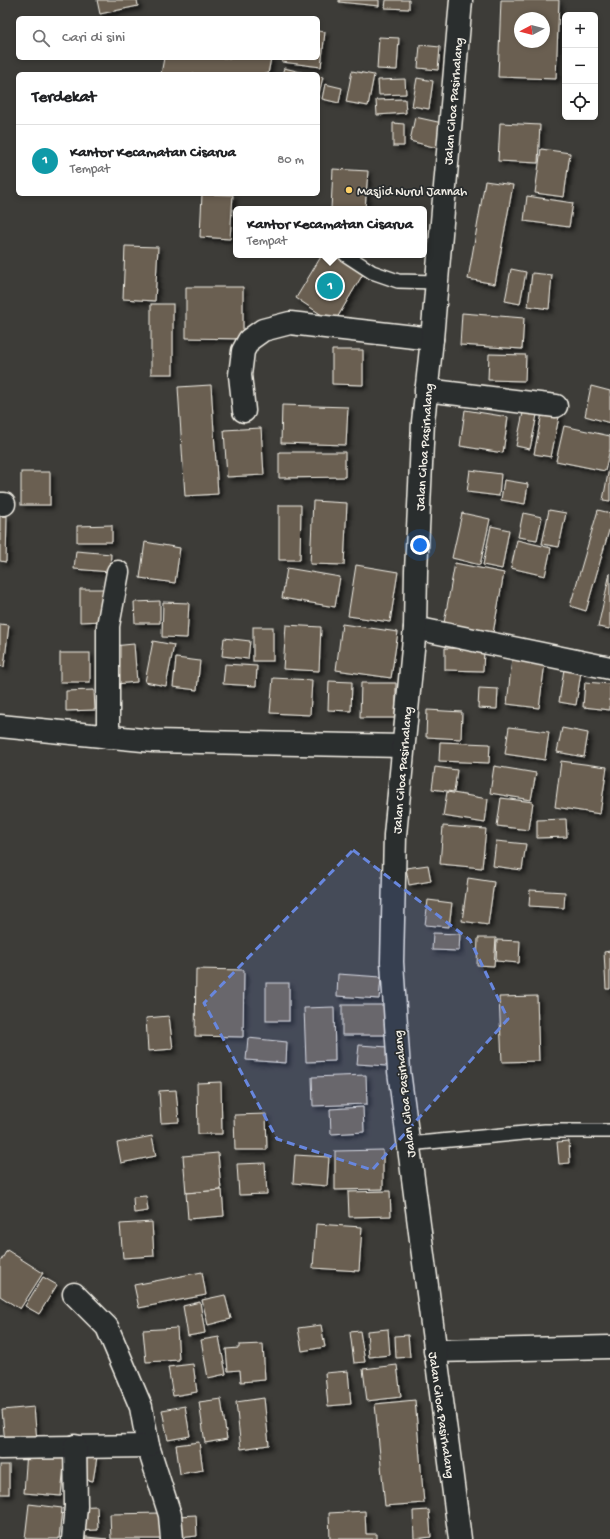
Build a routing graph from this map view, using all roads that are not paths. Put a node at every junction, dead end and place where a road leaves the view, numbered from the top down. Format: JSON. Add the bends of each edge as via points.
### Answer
{"nodes":[{"id":1,"x":462,"y":0,"type":"edge"},
{"id":2,"x":351,"y":258,"type":"edge"},
{"id":3,"x":436,"y":282,"type":"junction"},
{"id":4,"x":432,"y":339,"type":"junction"},
{"id":5,"x":426,"y":390,"type":"junction"},
{"id":6,"x":556,"y":406,"type":"dead end"},
{"id":7,"x":244,"y":411,"type":"dead end"},
{"id":8,"x":118,"y":572,"type":"dead end"},
{"id":9,"x":415,"y":628,"type":"junction"},
{"id":10,"x":610,"y":668,"type":"edge"},
{"id":11,"x":0,"y":726,"type":"edge"},
{"id":12,"x":108,"y":737,"type":"junction"},
{"id":13,"x":403,"y":746,"type":"junction"},
{"id":14,"x":610,"y":1131,"type":"edge"},
{"id":15,"x":408,"y":1144,"type":"junction"},
{"id":16,"x":74,"y":1294,"type":"dead end"},
{"id":17,"x":610,"y":1347,"type":"edge"},
{"id":18,"x":434,"y":1350,"type":"junction"},
{"id":19,"x":75,"y":1446,"type":"junction"},
{"id":20,"x":148,"y":1446,"type":"junction"},
{"id":21,"x":0,"y":1448,"type":"edge"},
{"id":22,"x":73,"y":1539,"type":"edge"},
{"id":23,"x":172,"y":1539,"type":"edge"},
{"id":24,"x":460,"y":1539,"type":"edge"}],
"edges":[{"from":1,"to":3,"type":"street","name":"Jalan Ciloa Pasirhalang"},
{"from":2,"to":3,"type":"lane","via":[[372,272],[398,281]]},
{"from":3,"to":4,"type":"street","name":"Jalan Ciloa Pasirhalang"},
{"from":4,"to":5,"type":"street","name":"Jalan Ciloa Pasirhalang"},
{"from":4,"to":7,"type":"street","via":[[290,323],[263,330],[249,340],[243,351],[240,375]]},
{"from":5,"to":6,"type":"street"},
{"from":5,"to":9,"type":"street","name":"Jalan Ciloa Pasirhalang","via":[[419,486]]},
{"from":8,"to":12,"type":"street","via":[[108,626]]},
{"from":9,"to":10,"type":"street"},
{"from":9,"to":13,"type":"street","name":"Jalan Ciloa Pasirhalang"},
{"from":11,"to":12,"type":"street"},
{"from":12,"to":13,"type":"street","via":[[153,741]]},
{"from":13,"to":15,"type":"street","name":"Jalan Ciloa Pasirhalang","via":[[394,842],[392,962],[399,1072]]},
{"from":14,"to":15,"type":"lane","via":[[545,1131]]},
{"from":15,"to":18,"type":"street","name":"Jalan Ciloa Pasirhalang"},
{"from":16,"to":20,"type":"street","via":[[107,1327],[141,1407]]},
{"from":17,"to":18,"type":"street"},
{"from":18,"to":24,"type":"street","name":"Jalan Ciloa Pasirhalang"},
{"from":19,"to":20,"type":"street"},
{"from":19,"to":21,"type":"street"},
{"from":19,"to":22,"type":"street","via":[[76,1506]]},
{"from":20,"to":23,"type":"street","via":[[170,1515]]}]}
